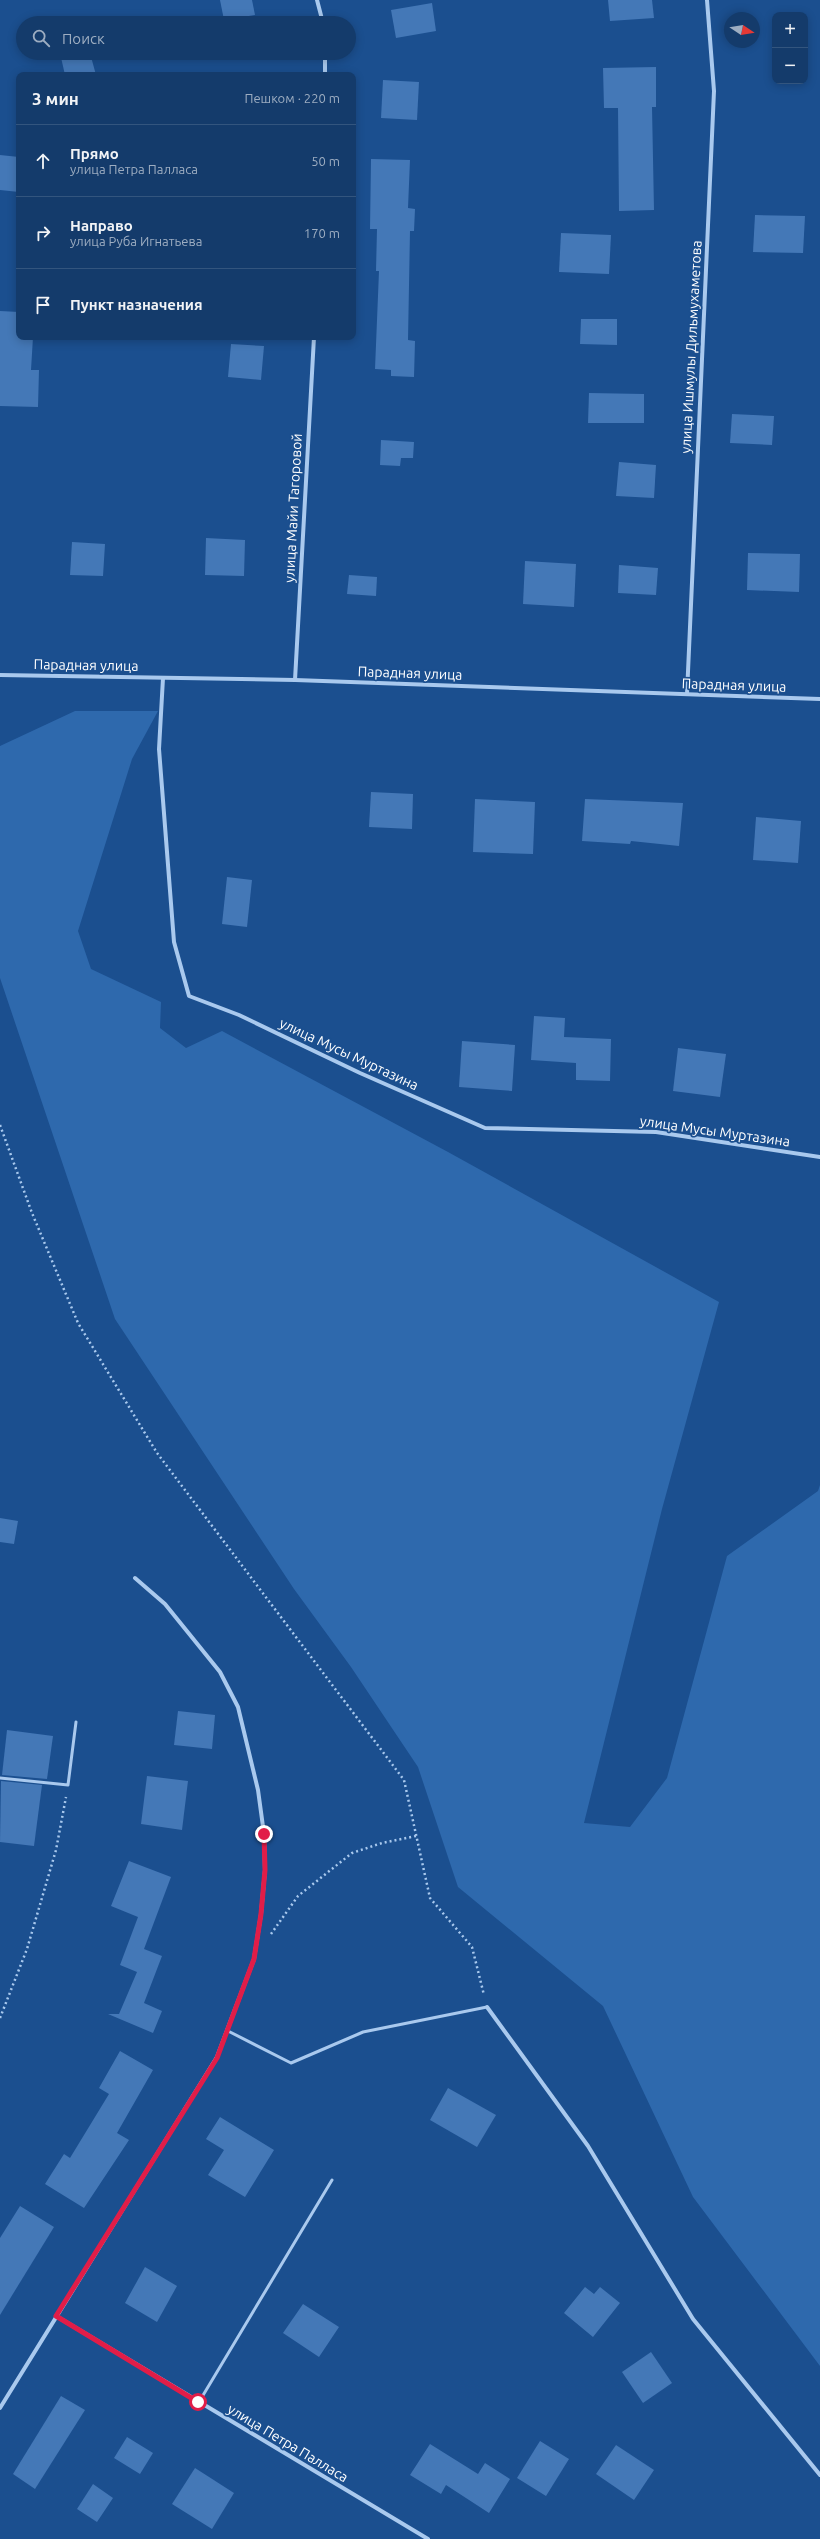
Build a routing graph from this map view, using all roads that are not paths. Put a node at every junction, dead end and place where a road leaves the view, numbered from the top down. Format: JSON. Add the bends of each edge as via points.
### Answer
{"nodes":[{"id":1,"x":317,"y":0,"type":"edge"},
{"id":2,"x":707,"y":0,"type":"edge"},
{"id":3,"x":320,"y":16,"type":"edge"},
{"id":4,"x":325,"y":60,"type":"edge"},
{"id":5,"x":325,"y":72,"type":"edge"},
{"id":6,"x":314,"y":340,"type":"edge"},
{"id":7,"x":0,"y":675,"type":"edge"},
{"id":8,"x":163,"y":678,"type":"junction"},
{"id":9,"x":295,"y":680,"type":"junction"},
{"id":10,"x":687,"y":694,"type":"junction"},
{"id":11,"x":820,"y":699,"type":"edge"},
{"id":12,"x":820,"y":1157,"type":"edge"},
{"id":13,"x":135,"y":1578,"type":"dead end"},
{"id":14,"x":76,"y":1722,"type":"dead end"},
{"id":15,"x":0,"y":1778,"type":"edge"},
{"id":16,"x":488,"y":2007,"type":"joint"},
{"id":17,"x":228,"y":2031,"type":"junction"},
{"id":18,"x":332,"y":2180,"type":"dead end"},
{"id":19,"x":56,"y":2316,"type":"junction"},
{"id":20,"x":198,"y":2402,"type":"junction"},
{"id":21,"x":0,"y":2408,"type":"edge"},
{"id":22,"x":820,"y":2476,"type":"edge"},
{"id":23,"x":428,"y":2539,"type":"edge"}],
"edges":[{"from":1,"to":3,"type":"street"},
{"from":2,"to":10,"type":"street","name":"улица Ишмулы Дильмухаметова","via":[[714,91]]},
{"from":4,"to":5,"type":"street"},
{"from":6,"to":9,"type":"street","name":"улица Майи Тагоровой"},
{"from":7,"to":8,"type":"street","name":"Парадная улица"},
{"from":8,"to":9,"type":"street","name":"Парадная улица"},
{"from":8,"to":12,"type":"street","name":"улица Мусы Муртазина","via":[[159,749],[174,942],[189,996],[239,1015],[360,1074],[485,1128],[656,1132]]},
{"from":9,"to":10,"type":"street","name":"Парадная улица"},
{"from":10,"to":11,"type":"street","name":"Парадная улица"},
{"from":13,"to":17,"type":"street","via":[[165,1604],[220,1672],[238,1707],[258,1790],[264,1834],[265,1870],[261,1914],[254,1959]]},
{"from":14,"to":15,"type":"lane","via":[[68,1785]]},
{"from":16,"to":17,"type":"lane","via":[[363,2032],[290,2063]]},
{"from":16,"to":22,"type":"street","via":[[588,2146],[693,2320]]},
{"from":17,"to":19,"type":"street","via":[[217,2058]]},
{"from":18,"to":20,"type":"lane"},
{"from":19,"to":20,"type":"street","name":"улица Петра Палласа"},
{"from":19,"to":21,"type":"street"},
{"from":20,"to":23,"type":"street","name":"улица Петра Палласа"}]}
